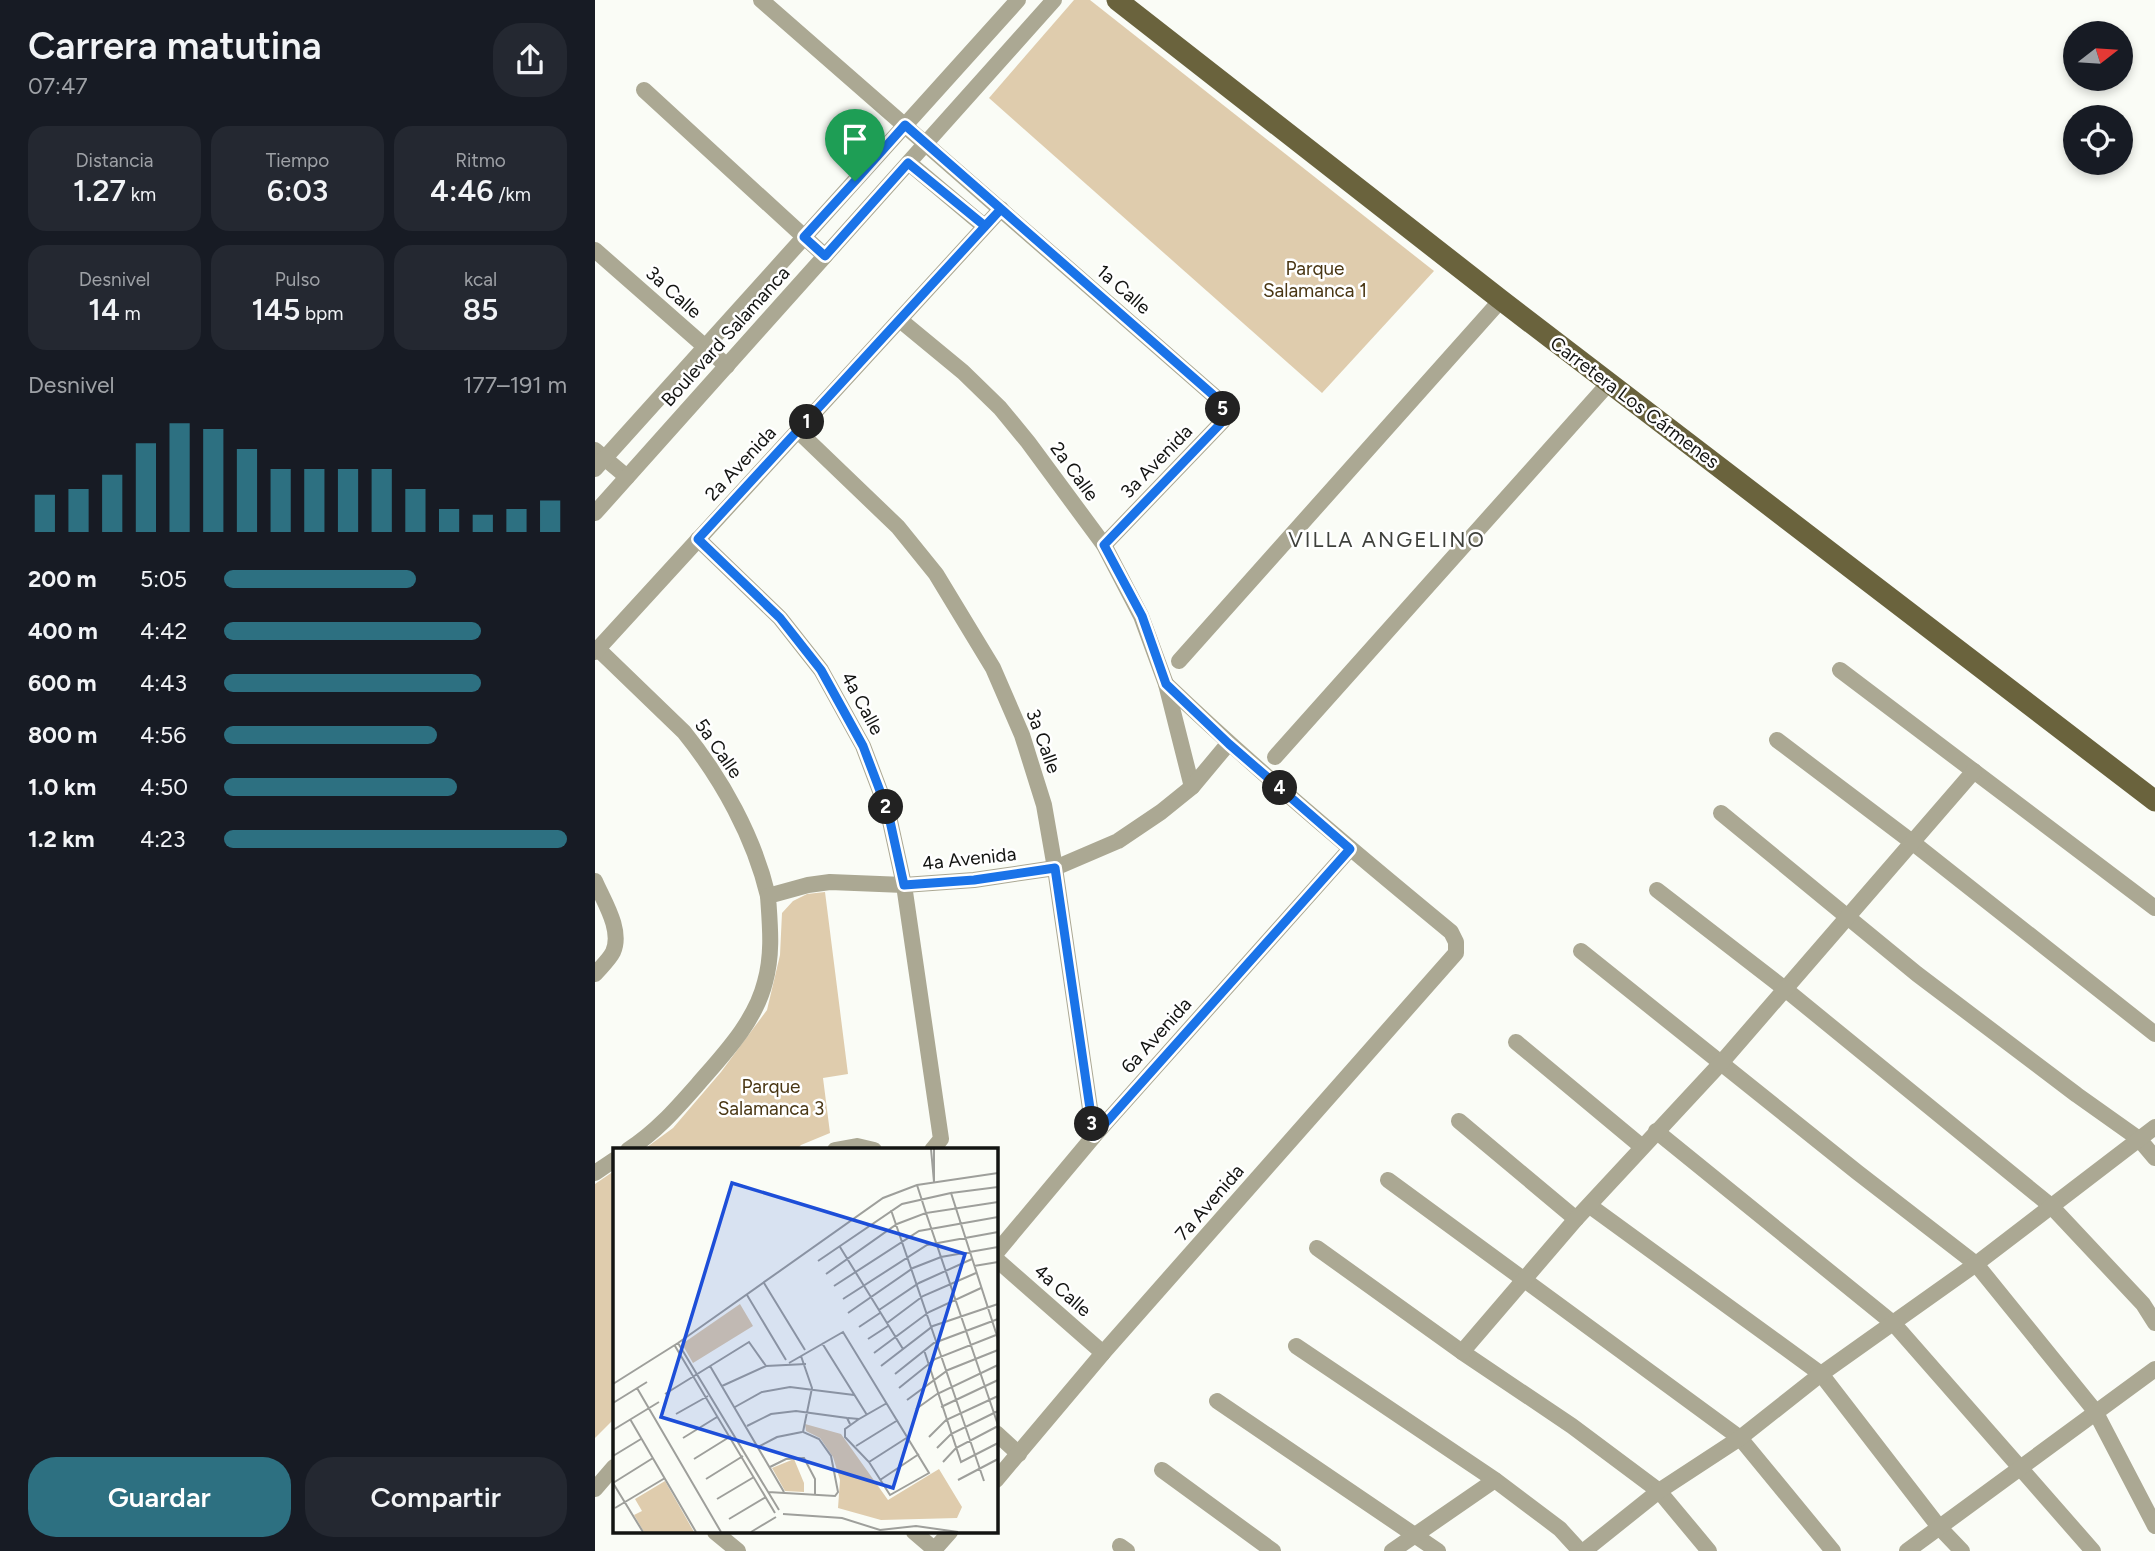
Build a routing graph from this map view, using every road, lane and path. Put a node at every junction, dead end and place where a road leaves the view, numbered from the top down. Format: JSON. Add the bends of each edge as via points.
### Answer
{"nodes":[{"id":1,"x":761,"y":0,"type":"edge"},
{"id":2,"x":1019,"y":0,"type":"edge"},
{"id":3,"x":1054,"y":0,"type":"edge"},
{"id":4,"x":1117,"y":0,"type":"edge"},
{"id":5,"x":644,"y":90,"type":"dead end"},
{"id":6,"x":905,"y":125,"type":"junction"},
{"id":7,"x":926,"y":143,"type":"junction"},
{"id":8,"x":908,"y":163,"type":"junction"},
{"id":9,"x":1001,"y":209,"type":"junction"},
{"id":10,"x":985,"y":226,"type":"junction"},
{"id":11,"x":804,"y":237,"type":"junction"},
{"id":12,"x":595,"y":250,"type":"edge"},
{"id":13,"x":825,"y":256,"type":"junction"},
{"id":14,"x":1501,"y":300,"type":"junction"},
{"id":15,"x":900,"y":320,"type":"junction"},
{"id":16,"x":705,"y":347,"type":"junction"},
{"id":17,"x":727,"y":366,"type":"junction"},
{"id":18,"x":1609,"y":383,"type":"junction"},
{"id":19,"x":1220,"y":401,"type":"joint"},
{"id":20,"x":798,"y":431,"type":"junction"},
{"id":21,"x":598,"y":459,"type":"edge"},
{"id":22,"x":627,"y":477,"type":"junction"},
{"id":23,"x":595,"y":513,"type":"edge"},
{"id":24,"x":698,"y":539,"type":"junction"},
{"id":25,"x":1104,"y":545,"type":"junction"},
{"id":26,"x":597,"y":650,"type":"edge"},
{"id":27,"x":1179,"y":661,"type":"dead end"},
{"id":28,"x":1840,"y":670,"type":"dead end"},
{"id":29,"x":1166,"y":684,"type":"junction"},
{"id":30,"x":1777,"y":740,"type":"dead end"},
{"id":31,"x":1229,"y":744,"type":"junction"},
{"id":32,"x":1275,"y":757,"type":"dead end"},
{"id":33,"x":1974,"y":771,"type":"junction"},
{"id":34,"x":1192,"y":787,"type":"junction"},
{"id":35,"x":2155,"y":802,"type":"edge"},
{"id":36,"x":1721,"y":813,"type":"dead end"},
{"id":37,"x":1912,"y":842,"type":"junction"},
{"id":38,"x":1350,"y":849,"type":"junction"},
{"id":39,"x":1055,"y":868,"type":"junction"},
{"id":40,"x":595,"y":881,"type":"edge"},
{"id":41,"x":904,"y":885,"type":"junction"},
{"id":42,"x":1657,"y":890,"type":"dead end"},
{"id":43,"x":768,"y":897,"type":"junction"},
{"id":44,"x":2155,"y":908,"type":"edge"},
{"id":45,"x":1847,"y":917,"type":"junction"},
{"id":46,"x":1581,"y":951,"type":"dead end"},
{"id":47,"x":1456,"y":953,"type":"joint"},
{"id":48,"x":595,"y":974,"type":"edge"},
{"id":49,"x":1785,"y":989,"type":"junction"},
{"id":50,"x":2155,"y":1034,"type":"edge"},
{"id":51,"x":1516,"y":1042,"type":"dead end"},
{"id":52,"x":1721,"y":1063,"type":"junction"},
{"id":53,"x":1459,"y":1121,"type":"dead end"},
{"id":54,"x":2155,"y":1127,"type":"edge"},
{"id":55,"x":1655,"y":1131,"type":"junction"},
{"id":56,"x":1094,"y":1136,"type":"junction"},
{"id":57,"x":2139,"y":1139,"type":"junction"},
{"id":58,"x":939,"y":1146,"type":"edge"},
{"id":59,"x":1641,"y":1146,"type":"junction"},
{"id":60,"x":631,"y":1148,"type":"edge"},
{"id":61,"x":846,"y":1148,"type":"edge"},
{"id":62,"x":866,"y":1148,"type":"edge"},
{"id":63,"x":2155,"y":1158,"type":"edge"},
{"id":64,"x":613,"y":1161,"type":"edge"},
{"id":65,"x":595,"y":1172,"type":"edge"},
{"id":66,"x":1388,"y":1180,"type":"dead end"},
{"id":67,"x":1590,"y":1206,"type":"junction"},
{"id":68,"x":2051,"y":1206,"type":"junction"},
{"id":69,"x":1576,"y":1219,"type":"junction"},
{"id":70,"x":1317,"y":1248,"type":"dead end"},
{"id":71,"x":997,"y":1252,"type":"edge"},
{"id":72,"x":997,"y":1260,"type":"edge"},
{"id":73,"x":1976,"y":1264,"type":"junction"},
{"id":74,"x":1523,"y":1280,"type":"junction"},
{"id":75,"x":2155,"y":1322,"type":"edge"},
{"id":76,"x":1894,"y":1324,"type":"junction"},
{"id":77,"x":1296,"y":1346,"type":"dead end"},
{"id":78,"x":1462,"y":1352,"type":"junction"},
{"id":79,"x":1103,"y":1353,"type":"junction"},
{"id":80,"x":2155,"y":1369,"type":"edge"},
{"id":81,"x":1821,"y":1374,"type":"junction"},
{"id":82,"x":1217,"y":1401,"type":"dead end"},
{"id":83,"x":2095,"y":1411,"type":"junction"},
{"id":84,"x":997,"y":1434,"type":"edge"},
{"id":85,"x":1740,"y":1438,"type":"junction"},
{"id":86,"x":1019,"y":1454,"type":"junction"},
{"id":87,"x":613,"y":1468,"type":"edge"},
{"id":88,"x":2020,"y":1469,"type":"junction"},
{"id":89,"x":1162,"y":1470,"type":"dead end"},
{"id":90,"x":997,"y":1479,"type":"edge"},
{"id":91,"x":1495,"y":1480,"type":"junction"},
{"id":92,"x":595,"y":1489,"type":"edge"},
{"id":93,"x":1659,"y":1491,"type":"junction"},
{"id":94,"x":2155,"y":1526,"type":"edge"},
{"id":95,"x":1939,"y":1527,"type":"junction"},
{"id":96,"x":717,"y":1534,"type":"edge"},
{"id":97,"x":916,"y":1534,"type":"edge"},
{"id":98,"x":948,"y":1534,"type":"edge"},
{"id":99,"x":1415,"y":1534,"type":"junction"},
{"id":100,"x":934,"y":1550,"type":"edge"},
{"id":101,"x":738,"y":1551,"type":"edge"},
{"id":102,"x":1273,"y":1551,"type":"edge"},
{"id":103,"x":1392,"y":1551,"type":"edge"},
{"id":104,"x":1438,"y":1551,"type":"edge"},
{"id":105,"x":1582,"y":1551,"type":"edge"},
{"id":106,"x":1709,"y":1551,"type":"edge"},
{"id":107,"x":1833,"y":1551,"type":"edge"},
{"id":108,"x":1907,"y":1551,"type":"edge"},
{"id":109,"x":1962,"y":1551,"type":"edge"},
{"id":110,"x":2092,"y":1551,"type":"edge"}],
"edges":[{"from":1,"to":6,"type":"street"},
{"from":2,"to":6,"type":"street","name":"Boulevard Salamanca"},
{"from":3,"to":7,"type":"street","name":"Boulevard Salamanca"},
{"from":4,"to":14,"type":"main road","name":"Carretera Los Cármenes"},
{"from":5,"to":11,"type":"street"},
{"from":6,"to":7,"type":"street"},
{"from":6,"to":11,"type":"street","name":"Boulevard Salamanca"},
{"from":7,"to":8,"type":"street","name":"Boulevard Salamanca"},
{"from":7,"to":9,"type":"street","name":"1a Calle"},
{"from":8,"to":10,"type":"street"},
{"from":8,"to":13,"type":"street","name":"Boulevard Salamanca"},
{"from":9,"to":10,"type":"street","name":"2a Avenida"},
{"from":9,"to":19,"type":"street","name":"1a Calle"},
{"from":10,"to":15,"type":"street","name":"2a Avenida"},
{"from":11,"to":13,"type":"street"},
{"from":11,"to":16,"type":"street","name":"Boulevard Salamanca"},
{"from":12,"to":16,"type":"street","name":"3a Calle"},
{"from":13,"to":17,"type":"street","name":"Boulevard Salamanca"},
{"from":14,"to":18,"type":"main road","name":"Carretera Los Cármenes"},
{"from":14,"to":27,"type":"street"},
{"from":15,"to":20,"type":"street","name":"2a Avenida"},
{"from":15,"to":25,"type":"street","name":"2a Calle","via":[[1000,408]]},
{"from":16,"to":17,"type":"street","name":"3a Calle"},
{"from":16,"to":21,"type":"street","name":"Boulevard Salamanca"},
{"from":17,"to":22,"type":"street","name":"Boulevard Salamanca"},
{"from":18,"to":32,"type":"street"},
{"from":18,"to":35,"type":"main road","name":"Carretera Los Cármenes"},
{"from":19,"to":25,"type":"street","name":"3a Avenida","via":[[1223,421]]},
{"from":20,"to":24,"type":"street","name":"2a Avenida"},
{"from":20,"to":39,"type":"street","name":"3a Calle","via":[[898,527],[965,618],[1022,735],[1044,805]]},
{"from":21,"to":22,"type":"street"},
{"from":22,"to":23,"type":"street","name":"Boulevard Salamanca"},
{"from":24,"to":26,"type":"street","name":"2a Avenida"},
{"from":24,"to":41,"type":"street","name":"4a Calle","via":[[780,618],[821,670],[863,746],[888,812]]},
{"from":25,"to":29,"type":"street","name":"2a Calle","via":[[1142,616]]},
{"from":26,"to":43,"type":"street","name":"5a Calle","via":[[695,745],[745,830]]},
{"from":28,"to":33,"type":"street"},
{"from":29,"to":31,"type":"street","name":"2a Calle"},
{"from":29,"to":34,"type":"street","name":"2a Calle"},
{"from":30,"to":37,"type":"street"},
{"from":31,"to":34,"type":"street","name":"4a Avenida"},
{"from":31,"to":38,"type":"street","name":"2a Calle"},
{"from":33,"to":37,"type":"street"},
{"from":33,"to":44,"type":"street"},
{"from":34,"to":39,"type":"street","name":"4a Avenida","via":[[1118,841]]},
{"from":36,"to":45,"type":"street"},
{"from":37,"to":45,"type":"street"},
{"from":37,"to":50,"type":"street"},
{"from":38,"to":47,"type":"street","name":"2a Calle","via":[[1451,932]]},
{"from":38,"to":56,"type":"street","name":"6a Avenida"},
{"from":39,"to":41,"type":"street","name":"4a Avenida"},
{"from":39,"to":56,"type":"street","name":"3a Calle"},
{"from":40,"to":48,"type":"street","via":[[616,940],[614,950]]},
{"from":41,"to":43,"type":"street","name":"4a Avenida","via":[[830,882]]},
{"from":41,"to":58,"type":"street","name":"4a Calle"},
{"from":42,"to":49,"type":"street"},
{"from":43,"to":60,"type":"street","via":[[772,948],[755,1008],[720,1059],[675,1111]]},
{"from":45,"to":49,"type":"street"},
{"from":45,"to":57,"type":"street"},
{"from":46,"to":52,"type":"street"},
{"from":47,"to":79,"type":"street","name":"7a Avenida"},
{"from":49,"to":52,"type":"street"},
{"from":49,"to":68,"type":"street"},
{"from":51,"to":59,"type":"street"},
{"from":52,"to":55,"type":"street"},
{"from":52,"to":73,"type":"street"},
{"from":53,"to":69,"type":"street"},
{"from":54,"to":57,"type":"street"},
{"from":55,"to":59,"type":"street"},
{"from":55,"to":76,"type":"street"},
{"from":56,"to":71,"type":"street","name":"6a Avenida"},
{"from":57,"to":63,"type":"street"},
{"from":57,"to":68,"type":"street"},
{"from":59,"to":67,"type":"street"},
{"from":61,"to":62,"type":"street"},
{"from":64,"to":65,"type":"street"},
{"from":66,"to":74,"type":"street"},
{"from":67,"to":69,"type":"street"},
{"from":67,"to":81,"type":"street"},
{"from":68,"to":73,"type":"street"},
{"from":68,"to":75,"type":"street"},
{"from":69,"to":74,"type":"street"},
{"from":70,"to":78,"type":"street"},
{"from":72,"to":79,"type":"street","name":"4a Calle"},
{"from":73,"to":76,"type":"street"},
{"from":73,"to":83,"type":"street"},
{"from":74,"to":78,"type":"street"},
{"from":74,"to":85,"type":"street"},
{"from":76,"to":81,"type":"street"},
{"from":76,"to":88,"type":"street"},
{"from":77,"to":91,"type":"street"},
{"from":78,"to":93,"type":"street"},
{"from":79,"to":86,"type":"street","name":"7a Avenida"},
{"from":80,"to":83,"type":"street"},
{"from":81,"to":85,"type":"street"},
{"from":81,"to":95,"type":"street"},
{"from":82,"to":99,"type":"street"},
{"from":83,"to":88,"type":"street"},
{"from":83,"to":94,"type":"street"},
{"from":84,"to":86,"type":"street"},
{"from":85,"to":93,"type":"street"},
{"from":85,"to":107,"type":"street"},
{"from":86,"to":90,"type":"street","name":"7a Avenida"},
{"from":87,"to":92,"type":"street"},
{"from":88,"to":95,"type":"street"},
{"from":88,"to":110,"type":"street"},
{"from":89,"to":102,"type":"street"},
{"from":91,"to":99,"type":"street"},
{"from":91,"to":105,"type":"street"},
{"from":93,"to":105,"type":"street"},
{"from":93,"to":106,"type":"street"},
{"from":95,"to":108,"type":"street"},
{"from":95,"to":109,"type":"street"},
{"from":96,"to":101,"type":"street"},
{"from":97,"to":100,"type":"street"},
{"from":98,"to":100,"type":"street"},
{"from":99,"to":103,"type":"street"},
{"from":99,"to":104,"type":"street"}]}
